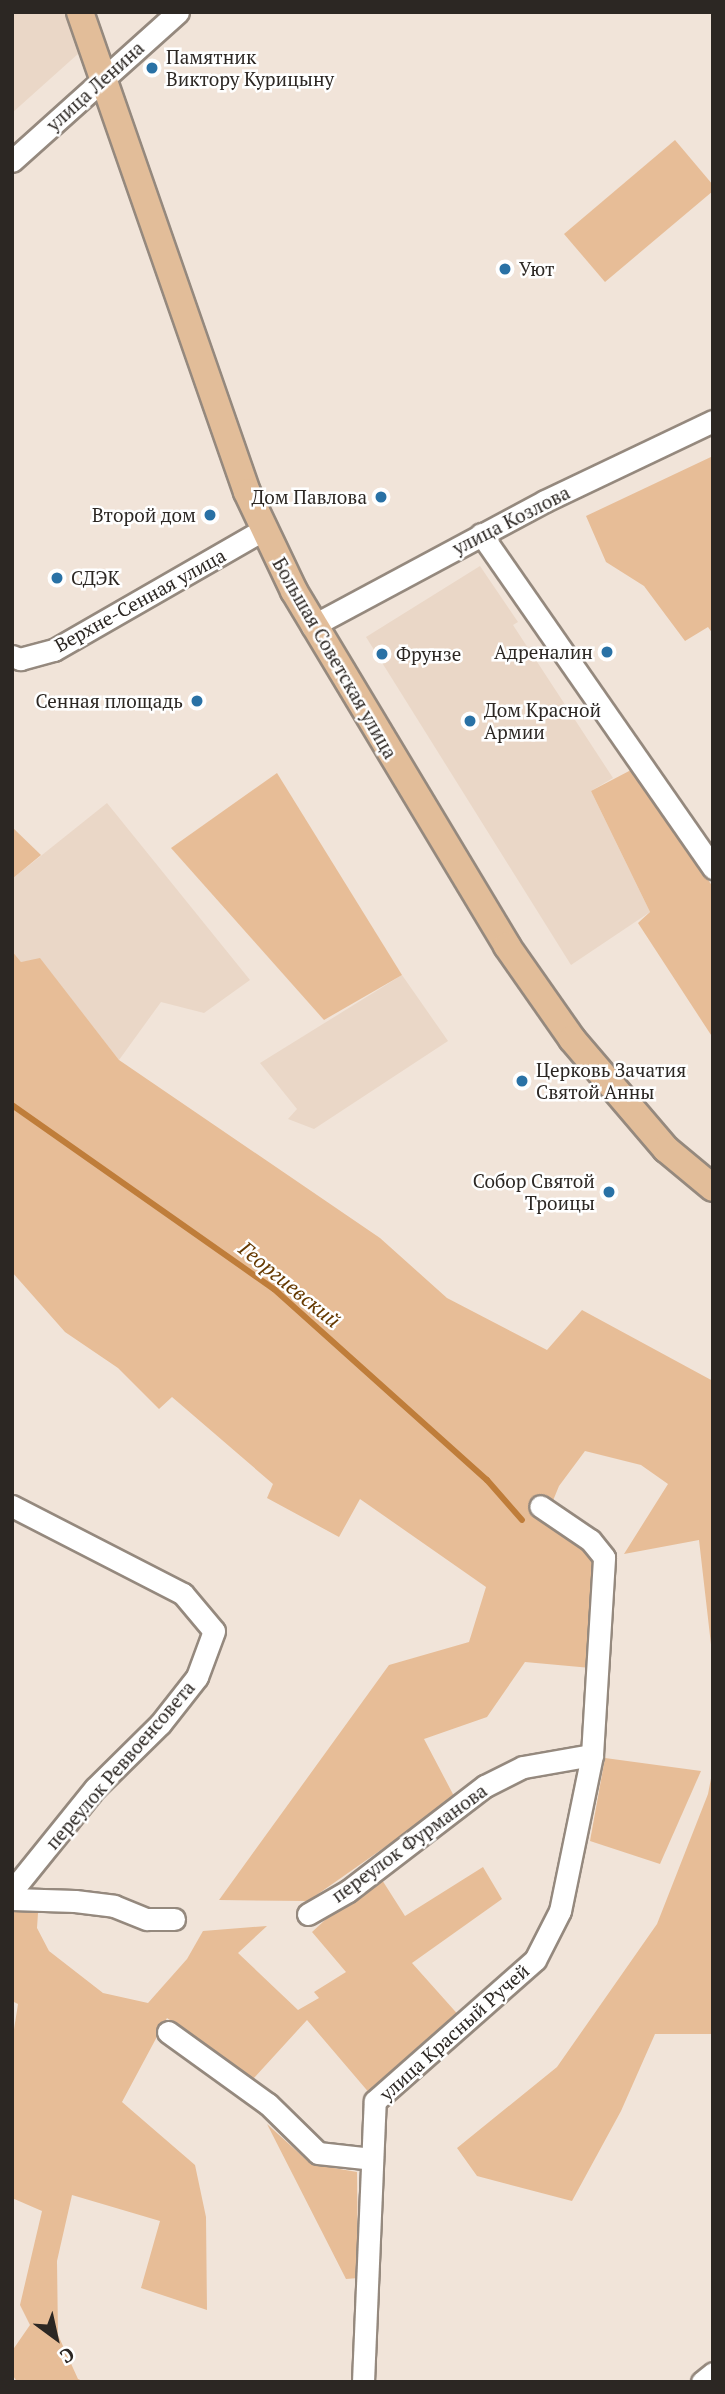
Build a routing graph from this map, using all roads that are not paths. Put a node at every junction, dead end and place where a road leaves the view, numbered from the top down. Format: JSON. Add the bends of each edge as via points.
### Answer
{"nodes":[{"id":1,"x":80,"y":12,"type":"edge"},
{"id":2,"x":178,"y":12,"type":"edge"},
{"id":3,"x":101,"y":79,"type":"junction"},
{"id":4,"x":12,"y":161,"type":"edge"},
{"id":5,"x":713,"y":421,"type":"edge"},
{"id":6,"x":263,"y":530,"type":"junction"},
{"id":7,"x":481,"y":534,"type":"junction"},
{"id":8,"x":312,"y":626,"type":"junction"},
{"id":9,"x":12,"y":656,"type":"edge"},
{"id":10,"x":713,"y":868,"type":"edge"},
{"id":11,"x":713,"y":1188,"type":"edge"},
{"id":12,"x":12,"y":1506,"type":"edge"},
{"id":13,"x":540,"y":1506,"type":"dead end"},
{"id":14,"x":592,"y":1755,"type":"junction"},
{"id":15,"x":12,"y":1891,"type":"edge"},
{"id":16,"x":12,"y":1899,"type":"edge"},
{"id":17,"x":308,"y":1914,"type":"dead end"},
{"id":18,"x":174,"y":1919,"type":"dead end"},
{"id":19,"x":168,"y":2032,"type":"dead end"},
{"id":20,"x":372,"y":2159,"type":"junction"},
{"id":21,"x":713,"y":2373,"type":"edge"},
{"id":22,"x":363,"y":2382,"type":"edge"},
{"id":23,"x":702,"y":2382,"type":"edge"}],
"edges":[{"from":1,"to":3,"type":"main road","name":"Большая Советская улица"},
{"from":2,"to":3,"type":"street","name":"улица Ленина"},
{"from":3,"to":4,"type":"street","name":"улица Ленина"},
{"from":3,"to":6,"type":"main road","name":"Большая Советская улица"},
{"from":5,"to":7,"type":"street","name":"улица Козлова"},
{"from":6,"to":8,"type":"main road","name":"Большая Советская улица"},
{"from":6,"to":9,"type":"street","name":"Верхне-Сенная улица","via":[[54,650],[20,659]]},
{"from":7,"to":8,"type":"street","name":"улица Козлова"},
{"from":7,"to":10,"type":"street"},
{"from":8,"to":11,"type":"main road","name":"Большая Советская улица","via":[[507,946],[565,1030],[666,1149]]},
{"from":12,"to":15,"type":"street","name":"переулок Реввоенсовета","via":[[183,1594],[215,1631],[197,1677],[160,1724],[95,1788]]},
{"from":13,"to":14,"type":"street","name":"улица Красный Ручей","via":[[590,1540],[606,1566]]},
{"from":14,"to":17,"type":"street","name":"переулок Фурманова","via":[[523,1767],[485,1786],[348,1891]]},
{"from":14,"to":20,"type":"street","name":"улица Красный Ручей","via":[[560,1911],[535,1960],[375,2101]]},
{"from":16,"to":18,"type":"street","via":[[75,1901],[114,1906],[147,1919]]},
{"from":19,"to":20,"type":"street","via":[[268,2104],[318,2153]]},
{"from":20,"to":22,"type":"street","name":"улица Красный Ручей"},
{"from":21,"to":23,"type":"street"}]}
